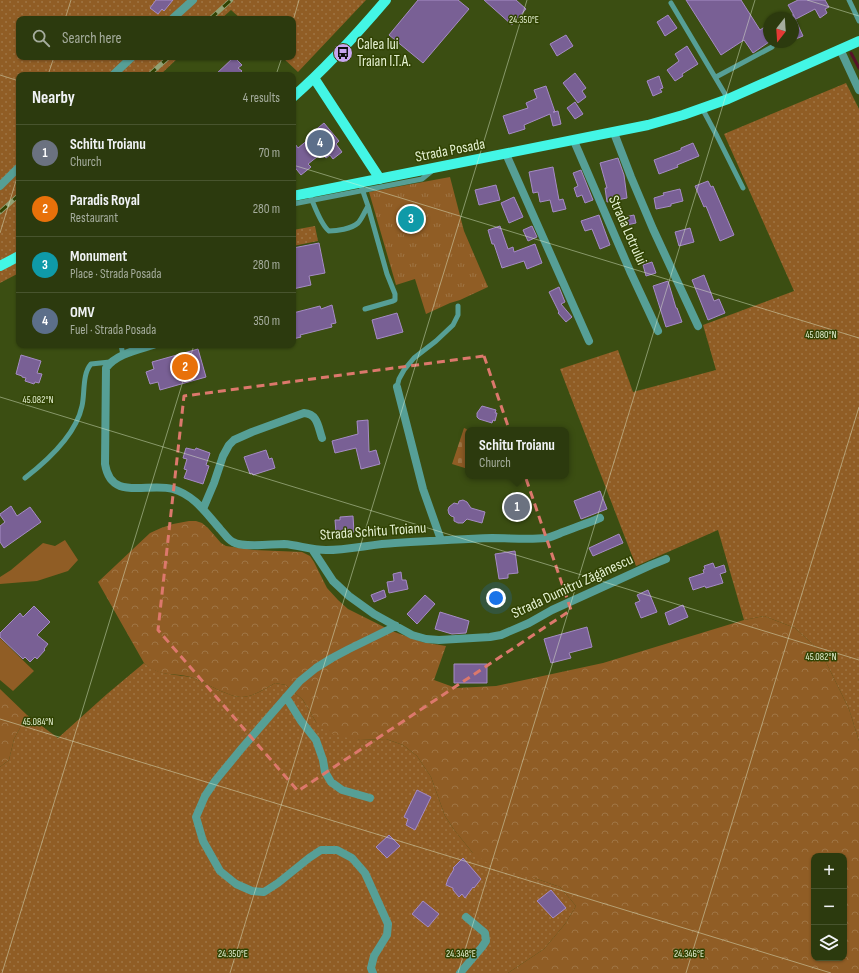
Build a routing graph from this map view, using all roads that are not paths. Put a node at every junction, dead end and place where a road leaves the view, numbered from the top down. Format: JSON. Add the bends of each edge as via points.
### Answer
{"nodes":[{"id":1,"x":193,"y":0,"type":"edge"},
{"id":2,"x":386,"y":0,"type":"edge"},
{"id":3,"x":849,"y":0,"type":"edge"},
{"id":4,"x":671,"y":3,"type":"dead end"},
{"id":5,"x":175,"y":16,"type":"edge"},
{"id":6,"x":859,"y":21,"type":"edge"},
{"id":7,"x":859,"y":40,"type":"edge"},
{"id":8,"x":770,"y":48,"type":"edge"},
{"id":9,"x":840,"y":49,"type":"junction"},
{"id":10,"x":129,"y":60,"type":"edge"},
{"id":11,"x":116,"y":72,"type":"edge"},
{"id":12,"x":716,"y":77,"type":"junction"},
{"id":13,"x":314,"y":78,"type":"junction"},
{"id":14,"x":859,"y":90,"type":"edge"},
{"id":15,"x":296,"y":94,"type":"edge"},
{"id":16,"x":728,"y":99,"type":"junction"},
{"id":17,"x":702,"y":108,"type":"junction"},
{"id":18,"x":614,"y":133,"type":"junction"},
{"id":19,"x":574,"y":141,"type":"junction"},
{"id":20,"x":506,"y":154,"type":"junction"},
{"id":21,"x":435,"y":168,"type":"junction"},
{"id":22,"x":16,"y":170,"type":"edge"},
{"id":23,"x":380,"y":179,"type":"junction"},
{"id":24,"x":0,"y":186,"type":"edge"},
{"id":25,"x":361,"y":187,"type":"junction"},
{"id":26,"x":743,"y":188,"type":"dead end"},
{"id":27,"x":296,"y":196,"type":"edge"},
{"id":28,"x":311,"y":197,"type":"junction"},
{"id":29,"x":296,"y":203,"type":"edge"},
{"id":30,"x":368,"y":206,"type":"junction"},
{"id":31,"x":16,"y":258,"type":"edge"},
{"id":32,"x":0,"y":266,"type":"edge"},
{"id":33,"x":458,"y":306,"type":"dead end"},
{"id":34,"x":365,"y":309,"type":"dead end"},
{"id":35,"x":698,"y":326,"type":"dead end"},
{"id":36,"x":658,"y":331,"type":"dead end"},
{"id":37,"x":589,"y":341,"type":"dead end"},
{"id":38,"x":122,"y":348,"type":"edge"},
{"id":39,"x":143,"y":348,"type":"edge"},
{"id":40,"x":123,"y":356,"type":"junction"},
{"id":41,"x":111,"y":362,"type":"junction"},
{"id":42,"x":397,"y":387,"type":"joint"},
{"id":43,"x":322,"y":438,"type":"dead end"},
{"id":44,"x":25,"y":478,"type":"dead end"},
{"id":45,"x":203,"y":509,"type":"junction"},
{"id":46,"x":600,"y":518,"type":"dead end"},
{"id":47,"x":439,"y":541,"type":"junction"},
{"id":48,"x":312,"y":549,"type":"junction"},
{"id":49,"x":666,"y":559,"type":"dead end"},
{"id":50,"x":396,"y":626,"type":"junction"},
{"id":51,"x":286,"y":697,"type":"junction"},
{"id":52,"x":370,"y":798,"type":"dead end"},
{"id":53,"x":466,"y":917,"type":"dead end"},
{"id":54,"x":373,"y":973,"type":"edge"},
{"id":55,"x":460,"y":973,"type":"edge"}],
"edges":[{"from":1,"to":5,"type":"street"},
{"from":2,"to":13,"type":"main road"},
{"from":3,"to":6,"type":"lane"},
{"from":4,"to":12,"type":"lane"},
{"from":7,"to":9,"type":"main road","name":"Strada Posada"},
{"from":8,"to":12,"type":"lane"},
{"from":9,"to":14,"type":"street"},
{"from":9,"to":16,"type":"main road","name":"Strada Posada"},
{"from":10,"to":11,"type":"street"},
{"from":12,"to":16,"type":"lane"},
{"from":13,"to":15,"type":"main road"},
{"from":13,"to":23,"type":"main road"},
{"from":16,"to":17,"type":"main road","name":"Strada Posada"},
{"from":17,"to":18,"type":"main road","name":"Strada Posada"},
{"from":17,"to":26,"type":"lane"},
{"from":18,"to":19,"type":"main road","name":"Strada Posada"},
{"from":18,"to":35,"type":"street","via":[[653,229]]},
{"from":19,"to":20,"type":"main road","name":"Strada Posada"},
{"from":19,"to":36,"type":"street","name":"Strada Lotrului"},
{"from":20,"to":21,"type":"main road","name":"Strada Posada"},
{"from":20,"to":37,"type":"street"},
{"from":21,"to":23,"type":"main road","name":"Strada Posada"},
{"from":21,"to":25,"type":"lane","via":[[422,179]]},
{"from":22,"to":24,"type":"street"},
{"from":23,"to":25,"type":"main road","name":"Strada Posada"},
{"from":25,"to":28,"type":"main road","name":"Strada Posada"},
{"from":25,"to":30,"type":"lane"},
{"from":27,"to":28,"type":"main road","name":"Strada Posada"},
{"from":28,"to":29,"type":"lane"},
{"from":28,"to":30,"type":"lane","via":[[326,229],[331,231],[356,224]]},
{"from":30,"to":34,"type":"lane","via":[[396,297],[393,301]]},
{"from":31,"to":32,"type":"main road"},
{"from":33,"to":42,"type":"lane","via":[[458,314],[453,325],[414,358],[404,370]]},
{"from":38,"to":40,"type":"lane"},
{"from":39,"to":40,"type":"street"},
{"from":40,"to":41,"type":"street"},
{"from":41,"to":44,"type":"lane","via":[[88,366],[82,407],[75,426],[50,457]]},
{"from":41,"to":45,"type":"street","name":"Strada Schitu Troianu","via":[[106,368],[105,464],[110,479],[128,488],[172,489],[193,499]]},
{"from":42,"to":47,"type":"street"},
{"from":43,"to":45,"type":"street","via":[[314,416],[304,413],[234,440],[223,456]]},
{"from":45,"to":48,"type":"street","name":"Strada Schitu Troianu","via":[[232,542],[243,545],[285,544]]},
{"from":46,"to":47,"type":"street","name":"Strada Schitu Troianu","via":[[548,538]]},
{"from":47,"to":48,"type":"street","name":"Strada Schitu Troianu"},
{"from":48,"to":50,"type":"street","name":"Strada Schitu Troianu","via":[[340,588],[374,614]]},
{"from":49,"to":50,"type":"street","name":"Strada Dumitru Zăgănescu","via":[[501,635],[426,639]]},
{"from":50,"to":51,"type":"street","via":[[316,668]]},
{"from":51,"to":52,"type":"street","via":[[316,740],[325,772],[331,782],[342,790]]},
{"from":51,"to":54,"type":"street","via":[[215,781],[196,817],[204,841],[220,872],[252,892],[264,892],[278,884],[321,850],[337,850],[352,858],[364,873],[388,924],[388,935],[374,956],[371,968]]},
{"from":53,"to":55,"type":"street","via":[[485,933],[486,941]]}]}
